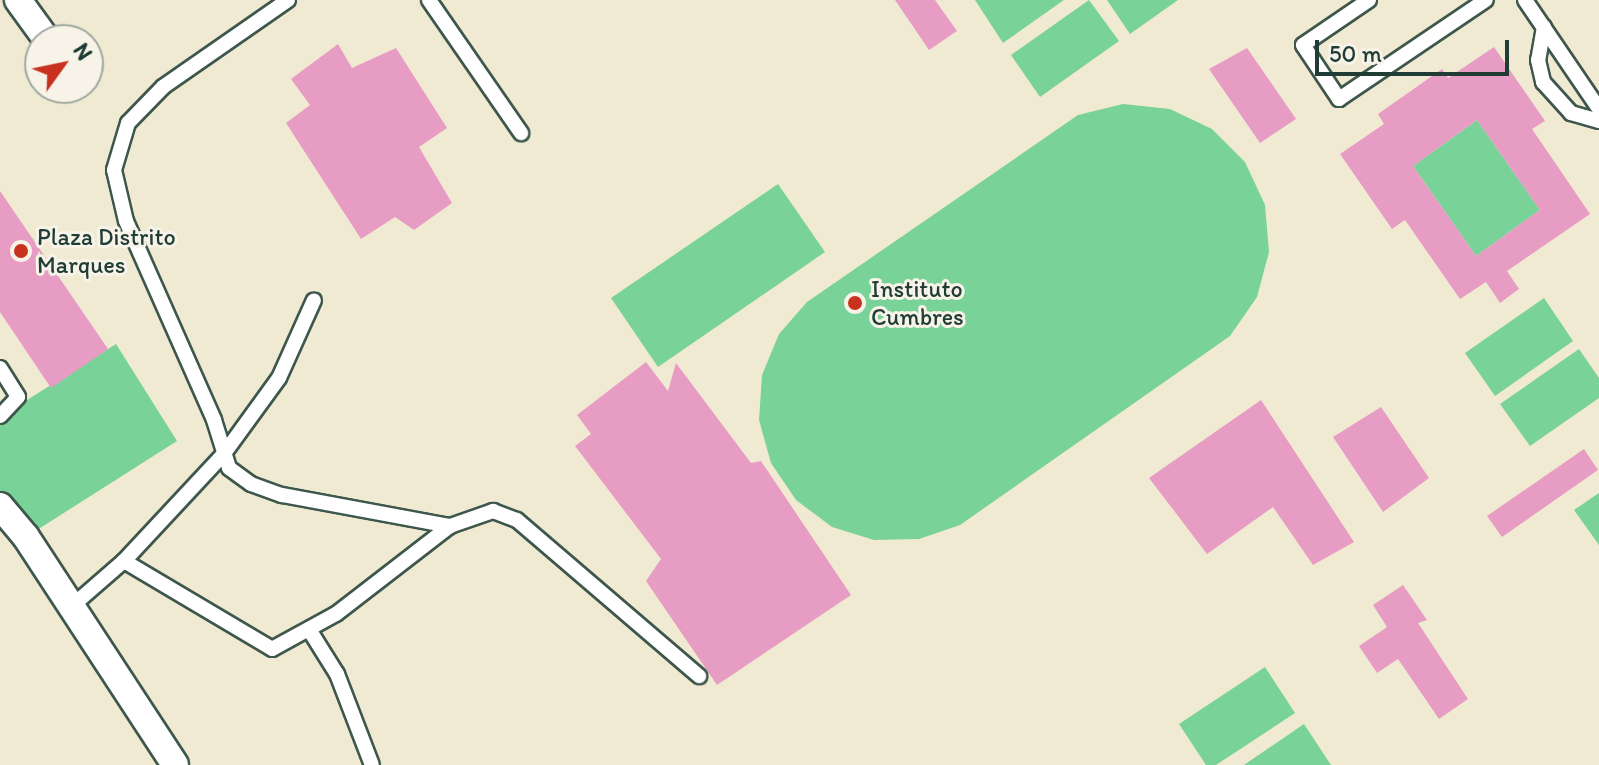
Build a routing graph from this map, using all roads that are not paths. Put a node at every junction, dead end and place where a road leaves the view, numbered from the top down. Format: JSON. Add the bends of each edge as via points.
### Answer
{"nodes":[{"id":1,"x":288,"y":0,"type":"edge"},
{"id":2,"x":429,"y":0,"type":"edge"},
{"id":3,"x":1486,"y":0,"type":"edge"},
{"id":4,"x":1525,"y":0,"type":"edge"},
{"id":5,"x":1366,"y":1,"type":"edge"},
{"id":6,"x":25,"y":3,"type":"edge"},
{"id":7,"x":37,"y":24,"type":"edge"},
{"id":8,"x":1544,"y":27,"type":"junction"},
{"id":9,"x":1599,"y":109,"type":"edge"},
{"id":10,"x":1599,"y":121,"type":"edge"},
{"id":11,"x":521,"y":133,"type":"dead end"},
{"id":12,"x":314,"y":300,"type":"dead end"},
{"id":13,"x":0,"y":368,"type":"edge"},
{"id":14,"x":0,"y":416,"type":"edge"},
{"id":15,"x":223,"y":455,"type":"junction"},
{"id":16,"x":0,"y":506,"type":"edge"},
{"id":17,"x":450,"y":526,"type":"junction"},
{"id":18,"x":124,"y":561,"type":"junction"},
{"id":19,"x":71,"y":607,"type":"junction"},
{"id":20,"x":310,"y":631,"type":"junction"},
{"id":21,"x":699,"y":676,"type":"dead end"},
{"id":22,"x":175,"y":765,"type":"edge"},
{"id":23,"x":372,"y":765,"type":"edge"}],
"edges":[{"from":1,"to":15,"type":"lane","via":[[163,87],[128,123],[114,170],[126,221],[214,420]]},
{"from":2,"to":11,"type":"lane"},
{"from":3,"to":5,"type":"lane","via":[[1339,99],[1303,45]]},
{"from":4,"to":8,"type":"lane"},
{"from":6,"to":7,"type":"street"},
{"from":8,"to":9,"type":"lane"},
{"from":8,"to":10,"type":"lane","via":[[1538,60],[1543,82],[1571,113]]},
{"from":12,"to":15,"type":"lane","via":[[279,378]]},
{"from":13,"to":14,"type":"lane","via":[[18,397]]},
{"from":15,"to":17,"type":"lane","via":[[229,468],[251,484],[282,495]]},
{"from":15,"to":18,"type":"lane"},
{"from":16,"to":19,"type":"street"},
{"from":17,"to":20,"type":"lane"},
{"from":17,"to":21,"type":"lane","via":[[493,511],[517,520]]},
{"from":18,"to":19,"type":"lane"},
{"from":18,"to":20,"type":"lane","via":[[272,649]]},
{"from":19,"to":22,"type":"street"},
{"from":20,"to":23,"type":"lane","via":[[337,674]]}]}
